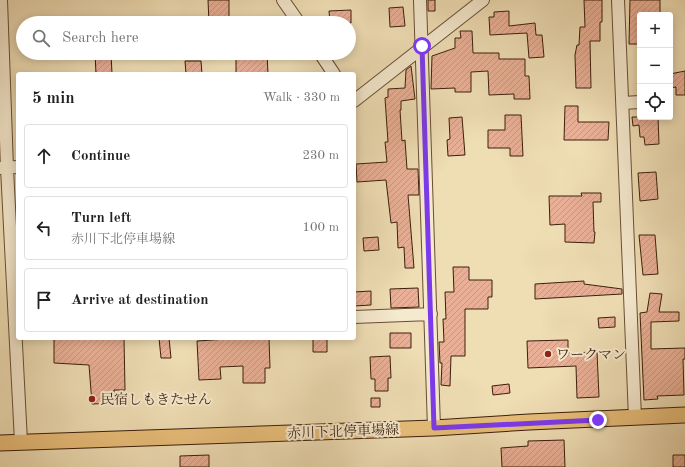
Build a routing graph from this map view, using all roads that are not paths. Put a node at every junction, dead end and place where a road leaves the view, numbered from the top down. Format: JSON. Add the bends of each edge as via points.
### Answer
{"nodes":[{"id":1,"x":1,"y":0,"type":"edge"},
{"id":2,"x":283,"y":0,"type":"edge"},
{"id":3,"x":420,"y":0,"type":"edge"},
{"id":4,"x":483,"y":0,"type":"edge"},
{"id":5,"x":618,"y":0,"type":"edge"},
{"id":6,"x":294,"y":16,"type":"edge"},
{"id":7,"x":422,"y":46,"type":"junction"},
{"id":8,"x":325,"y":60,"type":"edge"},
{"id":9,"x":333,"y":72,"type":"edge"},
{"id":10,"x":356,"y":99,"type":"edge"},
{"id":11,"x":637,"y":102,"type":"edge"},
{"id":12,"x":622,"y":103,"type":"junction"},
{"id":13,"x":8,"y":168,"type":"edge"},
{"id":14,"x":430,"y":314,"type":"junction"},
{"id":15,"x":356,"y":317,"type":"edge"},
{"id":16,"x":16,"y":337,"type":"edge"},
{"id":17,"x":16,"y":340,"type":"edge"},
{"id":18,"x":685,"y":415,"type":"edge"},
{"id":19,"x":635,"y":418,"type":"junction"},
{"id":20,"x":434,"y":428,"type":"junction"},
{"id":21,"x":21,"y":442,"type":"junction"},
{"id":22,"x":0,"y":443,"type":"edge"}],
"edges":[{"from":1,"to":13,"type":"street"},
{"from":2,"to":6,"type":"street"},
{"from":3,"to":7,"type":"street"},
{"from":4,"to":7,"type":"street"},
{"from":5,"to":12,"type":"street"},
{"from":7,"to":10,"type":"street"},
{"from":7,"to":14,"type":"street"},
{"from":8,"to":9,"type":"street"},
{"from":11,"to":12,"type":"street"},
{"from":12,"to":19,"type":"street"},
{"from":13,"to":16,"type":"street"},
{"from":14,"to":15,"type":"street"},
{"from":14,"to":20,"type":"street"},
{"from":17,"to":21,"type":"street"},
{"from":18,"to":19,"type":"main road","name":"赤川下北停車場線"},
{"from":19,"to":20,"type":"main road","name":"赤川下北停車場線"},
{"from":20,"to":21,"type":"main road","name":"赤川下北停車場線"},
{"from":21,"to":22,"type":"main road","name":"赤川下北停車場線"}]}
